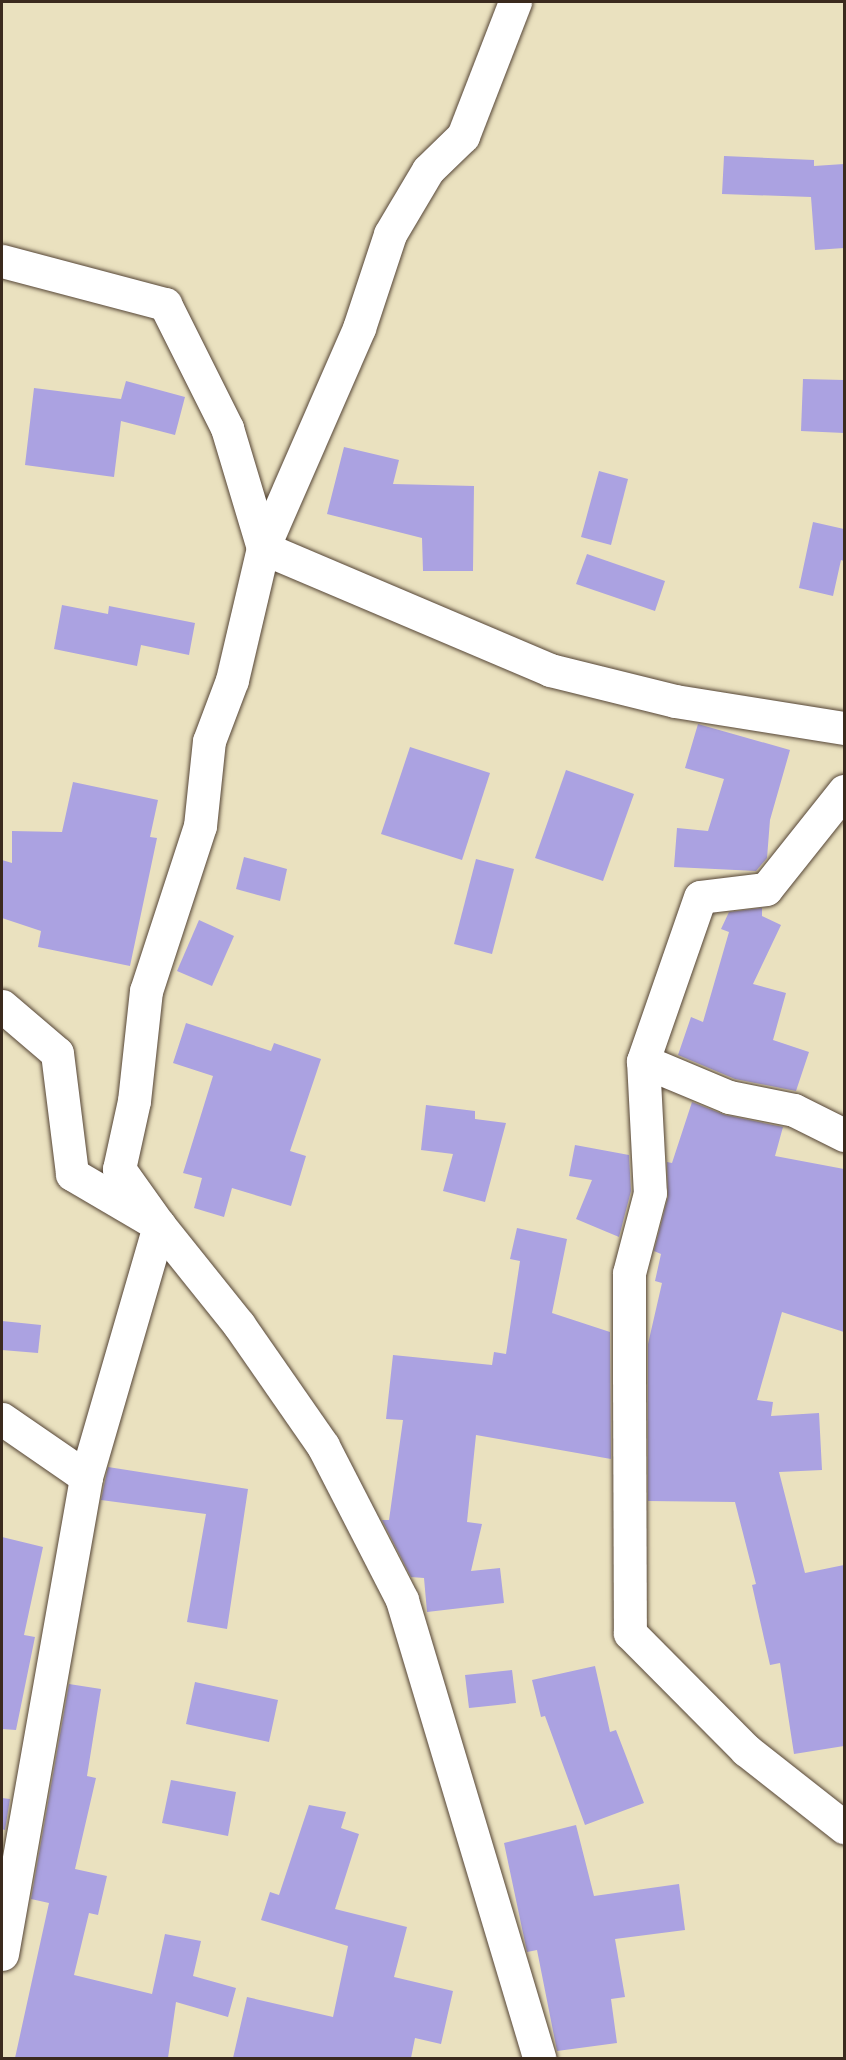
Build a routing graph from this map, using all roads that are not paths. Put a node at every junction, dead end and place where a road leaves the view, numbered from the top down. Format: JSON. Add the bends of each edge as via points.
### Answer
{"nodes":[{"id":1,"x":515,"y":2,"type":"edge"},
{"id":2,"x":2,"y":261,"type":"edge"},
{"id":3,"x":263,"y":548,"type":"junction"},
{"id":4,"x":844,"y":729,"type":"edge"},
{"id":5,"x":844,"y":790,"type":"edge"},
{"id":6,"x":2,"y":1006,"type":"edge"},
{"id":7,"x":643,"y":1061,"type":"junction"},
{"id":8,"x":844,"y":1135,"type":"edge"},
{"id":9,"x":159,"y":1225,"type":"junction"},
{"id":10,"x":2,"y":1419,"type":"edge"},
{"id":11,"x":86,"y":1477,"type":"junction"},
{"id":12,"x":844,"y":1827,"type":"edge"},
{"id":13,"x":2,"y":1954,"type":"edge"},
{"id":14,"x":539,"y":2058,"type":"edge"}],
"edges":[{"from":1,"to":3,"type":"street","via":[[463,136],[428,170],[390,234],[359,328]]},
{"from":2,"to":3,"type":"street","via":[[165,304],[227,428]]},
{"from":3,"to":4,"type":"street","via":[[550,670],[675,701]]},
{"from":3,"to":9,"type":"street","via":[[232,680],[209,741],[200,826],[146,991],[134,1101],[119,1168]]},
{"from":5,"to":7,"type":"street","via":[[766,888],[700,897]]},
{"from":6,"to":9,"type":"street","via":[[57,1053],[72,1174]]},
{"from":7,"to":8,"type":"street","via":[[729,1097],[794,1110]]},
{"from":7,"to":12,"type":"street","via":[[650,1193],[629,1273],[630,1633],[746,1750]]},
{"from":9,"to":11,"type":"street"},
{"from":9,"to":14,"type":"street","via":[[239,1326],[323,1446],[402,1600]]},
{"from":10,"to":11,"type":"street"},
{"from":11,"to":13,"type":"street"}]}
